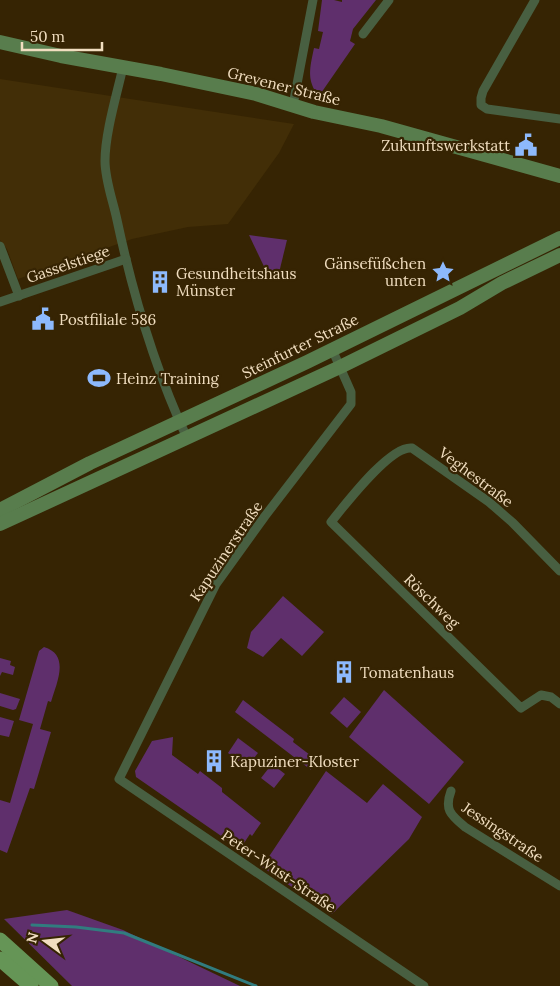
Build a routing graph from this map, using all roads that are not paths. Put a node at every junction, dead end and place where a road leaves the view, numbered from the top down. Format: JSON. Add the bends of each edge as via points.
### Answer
{"nodes":[{"id":1,"x":313,"y":0,"type":"edge"},
{"id":2,"x":390,"y":0,"type":"edge"},
{"id":3,"x":535,"y":0,"type":"edge"},
{"id":4,"x":363,"y":34,"type":"dead end"},
{"id":5,"x":0,"y":42,"type":"edge"},
{"id":6,"x":124,"y":67,"type":"junction"},
{"id":7,"x":293,"y":105,"type":"junction"},
{"id":8,"x":560,"y":119,"type":"edge"},
{"id":9,"x":559,"y":177,"type":"edge"},
{"id":10,"x":560,"y":238,"type":"edge"},
{"id":11,"x":0,"y":246,"type":"edge"},
{"id":12,"x":560,"y":255,"type":"edge"},
{"id":13,"x":126,"y":259,"type":"junction"},
{"id":14,"x":19,"y":296,"type":"junction"},
{"id":15,"x":0,"y":302,"type":"edge"},
{"id":16,"x":332,"y":350,"type":"junction"},
{"id":17,"x":340,"y":367,"type":"junction"},
{"id":18,"x":179,"y":422,"type":"junction"},
{"id":19,"x":187,"y":438,"type":"junction"},
{"id":20,"x":368,"y":478,"type":"joint"},
{"id":21,"x":0,"y":510,"type":"edge"},
{"id":22,"x":0,"y":524,"type":"edge"},
{"id":23,"x":560,"y":571,"type":"edge"},
{"id":24,"x":560,"y":704,"type":"edge"},
{"id":25,"x":119,"y":779,"type":"joint"},
{"id":26,"x":451,"y":791,"type":"dead end"},
{"id":27,"x":560,"y":886,"type":"edge"},
{"id":28,"x":0,"y":940,"type":"edge"},
{"id":29,"x":0,"y":959,"type":"edge"},
{"id":30,"x":31,"y":986,"type":"edge"},
{"id":31,"x":52,"y":986,"type":"edge"},
{"id":32,"x":424,"y":986,"type":"edge"}],
"edges":[{"from":1,"to":7,"type":"street"},
{"from":2,"to":4,"type":"street"},
{"from":3,"to":8,"type":"street","via":[[483,91],[481,105],[487,109]]},
{"from":5,"to":6,"type":"main road","name":"Grevener Straße"},
{"from":6,"to":7,"type":"main road","name":"Grevener Straße","via":[[256,94]]},
{"from":6,"to":13,"type":"street","via":[[105,160]]},
{"from":7,"to":9,"type":"main road","name":"Grevener Straße","via":[[381,126]]},
{"from":10,"to":16,"type":"main road","name":"Steinfurter Straße"},
{"from":11,"to":14,"type":"street","name":"Gasselstiege"},
{"from":12,"to":17,"type":"main road"},
{"from":13,"to":14,"type":"street","name":"Gasselstiege"},
{"from":13,"to":18,"type":"street","via":[[144,328]]},
{"from":14,"to":15,"type":"street","name":"Gasselstiege"},
{"from":16,"to":17,"type":"street","name":"Kapuzinerstraße"},
{"from":16,"to":18,"type":"main road","name":"Steinfurter Straße"},
{"from":17,"to":19,"type":"main road"},
{"from":17,"to":25,"type":"street","name":"Kapuzinerstraße","via":[[351,392],[352,404],[216,584]]},
{"from":18,"to":19,"type":"street"},
{"from":18,"to":21,"type":"main road","name":"Steinfurter Straße"},
{"from":19,"to":22,"type":"main road"},
{"from":20,"to":23,"type":"street","name":"Veghestraße","via":[[398,451],[415,449],[489,502]]},
{"from":20,"to":24,"type":"street","name":"Röschweg","via":[[331,522],[521,708],[541,695],[552,697]]},
{"from":25,"to":32,"type":"street","name":"Peter-Wust-Straße"},
{"from":26,"to":27,"type":"street","name":"Jessingstraße","via":[[448,806],[453,817]]},
{"from":28,"to":31,"type":"main road"},
{"from":29,"to":30,"type":"main road"}]}
